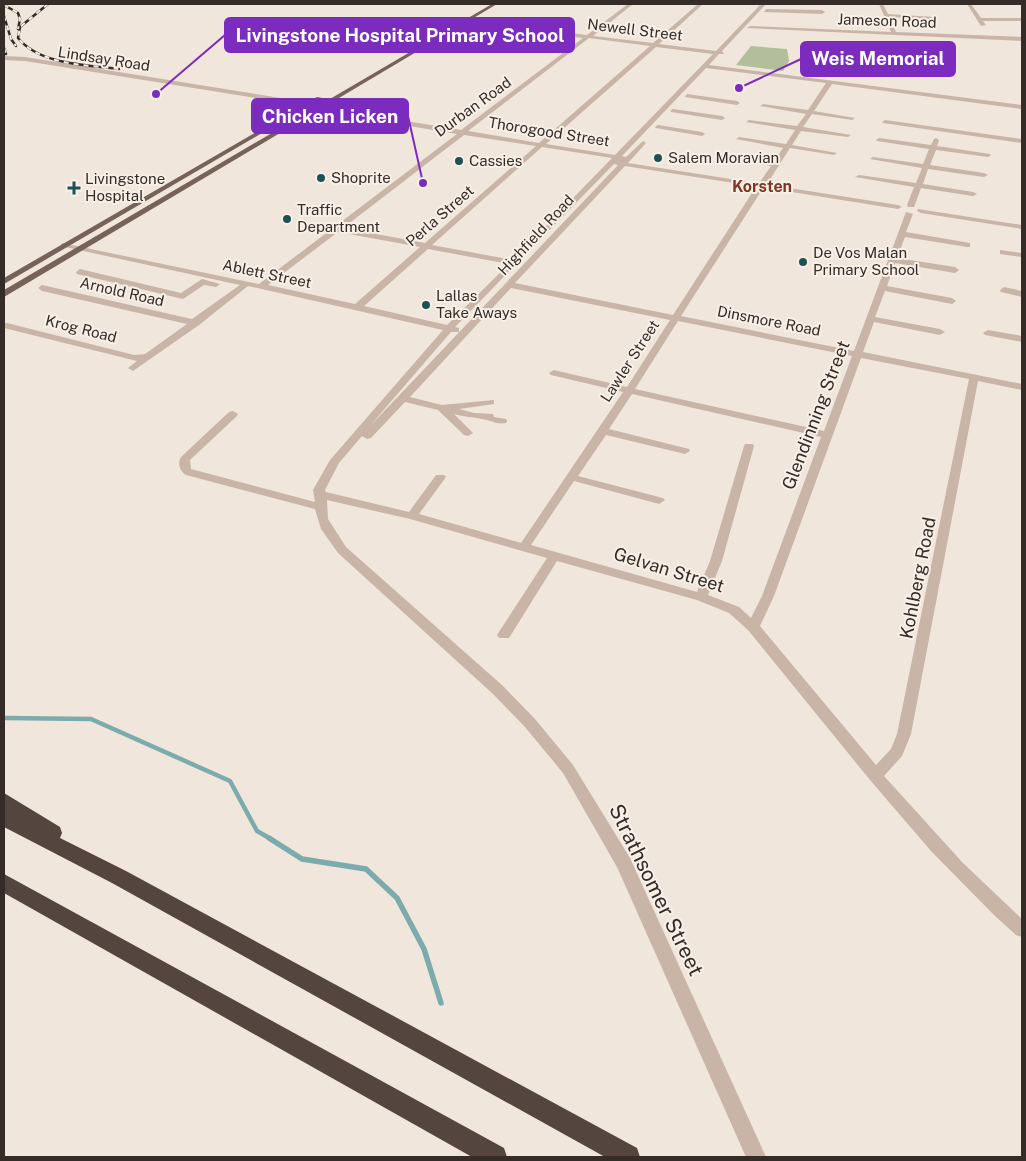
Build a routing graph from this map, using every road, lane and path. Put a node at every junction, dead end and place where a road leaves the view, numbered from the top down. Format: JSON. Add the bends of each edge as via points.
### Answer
{"nodes":[{"id":1,"x":495,"y":4,"type":"edge"},
{"id":2,"x":631,"y":4,"type":"edge"},
{"id":3,"x":701,"y":4,"type":"edge"},
{"id":4,"x":773,"y":4,"type":"edge"},
{"id":5,"x":881,"y":4,"type":"edge"},
{"id":6,"x":969,"y":4,"type":"edge"},
{"id":7,"x":765,"y":7,"type":"edge"},
{"id":8,"x":822,"y":12,"type":"dead end"},
{"id":9,"x":886,"y":15,"type":"junction"},
{"id":10,"x":459,"y":16,"type":"dead end"},
{"id":11,"x":931,"y":17,"type":"dead end"},
{"id":12,"x":978,"y":19,"type":"junction"},
{"id":13,"x":1022,"y":20,"type":"edge"},
{"id":14,"x":449,"y":22,"type":"joint"},
{"id":15,"x":464,"y":22,"type":"junction"},
{"id":16,"x":750,"y":28,"type":"junction"},
{"id":17,"x":894,"y":34,"type":"junction"},
{"id":18,"x":588,"y":37,"type":"junction"},
{"id":19,"x":991,"y":38,"type":"junction"},
{"id":20,"x":1022,"y":39,"type":"edge"},
{"id":21,"x":655,"y":44,"type":"junction"},
{"id":22,"x":717,"y":52,"type":"junction"},
{"id":23,"x":726,"y":53,"type":"junction"},
{"id":24,"x":4,"y":58,"type":"edge"},
{"id":25,"x":705,"y":66,"type":"junction"},
{"id":26,"x":714,"y":67,"type":"junction"},
{"id":27,"x":706,"y":75,"type":"dead end"},
{"id":28,"x":830,"y":82,"type":"junction"},
{"id":29,"x":694,"y":89,"type":"dead end"},
{"id":30,"x":322,"y":96,"type":"dead end"},
{"id":31,"x":737,"y":103,"type":"dead end"},
{"id":32,"x":307,"y":105,"type":"junction"},
{"id":33,"x":677,"y":106,"type":"junction"},
{"id":34,"x":763,"y":106,"type":"dead end"},
{"id":35,"x":1022,"y":107,"type":"edge"},
{"id":36,"x":318,"y":108,"type":"junction"},
{"id":37,"x":810,"y":112,"type":"junction"},
{"id":38,"x":722,"y":118,"type":"dead end"},
{"id":39,"x":852,"y":118,"type":"dead end"},
{"id":40,"x":749,"y":122,"type":"dead end"},
{"id":41,"x":885,"y":122,"type":"dead end"},
{"id":42,"x":940,"y":128,"type":"junction"},
{"id":43,"x":799,"y":129,"type":"junction"},
{"id":44,"x":463,"y":133,"type":"junction"},
{"id":45,"x":652,"y":134,"type":"dead end"},
{"id":46,"x":702,"y":134,"type":"dead end"},
{"id":47,"x":848,"y":135,"type":"dead end"},
{"id":48,"x":739,"y":139,"type":"dead end"},
{"id":49,"x":646,"y":140,"type":"dead end"},
{"id":50,"x":879,"y":140,"type":"dead end"},
{"id":51,"x":1022,"y":140,"type":"edge"},
{"id":52,"x":542,"y":145,"type":"junction"},
{"id":53,"x":787,"y":146,"type":"junction"},
{"id":54,"x":933,"y":148,"type":"junction"},
{"id":55,"x":834,"y":153,"type":"dead end"},
{"id":56,"x":988,"y":154,"type":"dead end"},
{"id":57,"x":722,"y":157,"type":"dead end"},
{"id":58,"x":873,"y":158,"type":"dead end"},
{"id":59,"x":621,"y":161,"type":"junction"},
{"id":60,"x":775,"y":165,"type":"junction"},
{"id":61,"x":926,"y":166,"type":"junction"},
{"id":62,"x":984,"y":175,"type":"dead end"},
{"id":63,"x":859,"y":177,"type":"dead end"},
{"id":64,"x":598,"y":178,"type":"junction"},
{"id":65,"x":609,"y":180,"type":"junction"},
{"id":66,"x":757,"y":185,"type":"junction"},
{"id":67,"x":918,"y":186,"type":"junction"},
{"id":68,"x":973,"y":194,"type":"dead end"},
{"id":69,"x":910,"y":209,"type":"junction"},
{"id":70,"x":1022,"y":227,"type":"edge"},
{"id":71,"x":337,"y":229,"type":"junction"},
{"id":72,"x":901,"y":234,"type":"junction"},
{"id":73,"x":65,"y":245,"type":"junction"},
{"id":74,"x":967,"y":245,"type":"dead end"},
{"id":75,"x":427,"y":246,"type":"junction"},
{"id":76,"x":83,"y":249,"type":"junction"},
{"id":77,"x":1003,"y":252,"type":"dead end"},
{"id":78,"x":1022,"y":255,"type":"edge"},
{"id":79,"x":892,"y":260,"type":"junction"},
{"id":80,"x":515,"y":263,"type":"junction"},
{"id":81,"x":955,"y":270,"type":"dead end"},
{"id":82,"x":80,"y":272,"type":"dead end"},
{"id":83,"x":4,"y":281,"type":"edge"},
{"id":84,"x":246,"y":284,"type":"junction"},
{"id":85,"x":510,"y":285,"type":"junction"},
{"id":86,"x":260,"y":287,"type":"junction"},
{"id":87,"x":42,"y":288,"type":"dead end"},
{"id":88,"x":882,"y":288,"type":"junction"},
{"id":89,"x":1004,"y":290,"type":"dead end"},
{"id":90,"x":238,"y":291,"type":"junction"},
{"id":91,"x":4,"y":294,"type":"edge"},
{"id":92,"x":1022,"y":294,"type":"edge"},
{"id":93,"x":952,"y":301,"type":"dead end"},
{"id":94,"x":357,"y":307,"type":"junction"},
{"id":95,"x":676,"y":318,"type":"junction"},
{"id":96,"x":871,"y":318,"type":"junction"},
{"id":97,"x":196,"y":323,"type":"junction"},
{"id":98,"x":8,"y":326,"type":"dead end"},
{"id":99,"x":450,"y":328,"type":"junction"},
{"id":100,"x":464,"y":332,"type":"junction"},
{"id":101,"x":940,"y":332,"type":"dead end"},
{"id":102,"x":988,"y":334,"type":"dead end"},
{"id":103,"x":1022,"y":340,"type":"edge"},
{"id":104,"x":857,"y":354,"type":"junction"},
{"id":105,"x":148,"y":358,"type":"junction"},
{"id":106,"x":133,"y":368,"type":"dead end"},
{"id":107,"x":554,"y":373,"type":"dead end"},
{"id":108,"x":974,"y":378,"type":"junction"},
{"id":109,"x":1022,"y":387,"type":"edge"},
{"id":110,"x":629,"y":390,"type":"junction"},
{"id":111,"x":403,"y":398,"type":"junction"},
{"id":112,"x":490,"y":402,"type":"dead end"},
{"id":113,"x":442,"y":408,"type":"junction"},
{"id":114,"x":233,"y":414,"type":"dead end"},
{"id":115,"x":502,"y":422,"type":"dead end"},
{"id":116,"x":603,"y":431,"type":"junction"},
{"id":117,"x":468,"y":433,"type":"dead end"},
{"id":118,"x":826,"y":435,"type":"junction"},
{"id":119,"x":749,"y":446,"type":"dead end"},
{"id":120,"x":685,"y":451,"type":"dead end"},
{"id":121,"x":440,"y":477,"type":"dead end"},
{"id":122,"x":571,"y":477,"type":"junction"},
{"id":123,"x":322,"y":495,"type":"junction"},
{"id":124,"x":659,"y":500,"type":"dead end"},
{"id":125,"x":412,"y":516,"type":"junction"},
{"id":126,"x":524,"y":547,"type":"junction"},
{"id":127,"x":555,"y":555,"type":"junction"},
{"id":128,"x":701,"y":596,"type":"junction"},
{"id":129,"x":753,"y":627,"type":"junction"},
{"id":130,"x":504,"y":635,"type":"dead end"},
{"id":131,"x":875,"y":776,"type":"junction"},
{"id":132,"x":4,"y":802,"type":"edge"},
{"id":133,"x":4,"y":818,"type":"edge"},
{"id":134,"x":119,"y":877,"type":"junction"},
{"id":135,"x":4,"y":883,"type":"edge"},
{"id":136,"x":1022,"y":929,"type":"edge"},
{"id":137,"x":496,"y":1157,"type":"edge"},
{"id":138,"x":628,"y":1157,"type":"edge"},
{"id":139,"x":756,"y":1157,"type":"edge"}],
"edges":[{"from":1,"to":15,"type":"main road"},
{"from":2,"to":18,"type":"street","name":"Durban Road"},
{"from":3,"to":21,"type":"street","name":"Perla Street"},
{"from":4,"to":7,"type":"street","name":"Highfield Road"},
{"from":5,"to":9,"type":"street"},
{"from":6,"to":12,"type":"street"},
{"from":7,"to":8,"type":"street"},
{"from":7,"to":16,"type":"street","name":"Highfield Road"},
{"from":7,"to":22,"type":"street","name":"Highfield Road"},
{"from":9,"to":11,"type":"street"},
{"from":9,"to":17,"type":"street"},
{"from":10,"to":14,"type":"main road"},
{"from":12,"to":13,"type":"street"},
{"from":12,"to":19,"type":"street"},
{"from":14,"to":15,"type":"street","name":"Newell Street"},
{"from":15,"to":18,"type":"street","name":"Newell Street"},
{"from":15,"to":36,"type":"main road"},
{"from":16,"to":17,"type":"street","name":"Jameson Road"},
{"from":16,"to":23,"type":"street","name":"Highfield Road"},
{"from":17,"to":19,"type":"street","name":"Jameson Road"},
{"from":18,"to":21,"type":"street","name":"Newell Street"},
{"from":18,"to":44,"type":"street","name":"Durban Road"},
{"from":19,"to":20,"type":"street","name":"Jameson Road"},
{"from":21,"to":22,"type":"street","name":"Newell Street"},
{"from":21,"to":52,"type":"street","name":"Perla Street"},
{"from":22,"to":23,"type":"street","name":"Newell Street"},
{"from":22,"to":25,"type":"street","name":"Highfield Road"},
{"from":23,"to":26,"type":"street","name":"Highfield Road"},
{"from":24,"to":32,"type":"street","name":"Lindsay Road","via":[[25,58]]},
{"from":25,"to":26,"type":"street"},
{"from":25,"to":59,"type":"street","name":"Highfield Road"},
{"from":26,"to":27,"type":"street","name":"Highfield Road"},
{"from":26,"to":28,"type":"street"},
{"from":28,"to":35,"type":"street"},
{"from":28,"to":37,"type":"street","name":"Lawler Street"},
{"from":29,"to":33,"type":"street"},
{"from":30,"to":32,"type":"main road"},
{"from":31,"to":33,"type":"street"},
{"from":32,"to":36,"type":"street","name":"Lindsay Road"},
{"from":32,"to":73,"type":"main road"},
{"from":33,"to":38,"type":"street"},
{"from":34,"to":37,"type":"street"},
{"from":36,"to":44,"type":"street","name":"Thorogood Street"},
{"from":36,"to":76,"type":"main road"},
{"from":37,"to":39,"type":"street"},
{"from":37,"to":43,"type":"street","name":"Lawler Street"},
{"from":40,"to":43,"type":"street"},
{"from":41,"to":42,"type":"street"},
{"from":42,"to":51,"type":"street"},
{"from":42,"to":54,"type":"street","name":"Glendinning Street"},
{"from":43,"to":47,"type":"street"},
{"from":43,"to":53,"type":"street","name":"Lawler Street"},
{"from":44,"to":52,"type":"street","name":"Thorogood Street"},
{"from":44,"to":71,"type":"street","name":"Durban Road"},
{"from":45,"to":46,"type":"street","via":[[660,125]]},
{"from":48,"to":53,"type":"street"},
{"from":49,"to":59,"type":"street","name":"Highfield Road"},
{"from":50,"to":54,"type":"street"},
{"from":52,"to":59,"type":"street","name":"Thorogood Street"},
{"from":52,"to":75,"type":"street","name":"Perla Street"},
{"from":53,"to":55,"type":"street"},
{"from":53,"to":60,"type":"street","name":"Lawler Street"},
{"from":54,"to":56,"type":"street"},
{"from":54,"to":61,"type":"street","name":"Glendinning Street"},
{"from":57,"to":60,"type":"street"},
{"from":58,"to":61,"type":"street"},
{"from":59,"to":64,"type":"street","name":"Highfield Road"},
{"from":59,"to":65,"type":"street","name":"Highfield Road"},
{"from":59,"to":66,"type":"street","name":"Thorogood Street"},
{"from":60,"to":66,"type":"street","name":"Lawler Street"},
{"from":61,"to":62,"type":"street"},
{"from":61,"to":67,"type":"street","name":"Glendinning Street"},
{"from":63,"to":67,"type":"street"},
{"from":64,"to":65,"type":"street"},
{"from":64,"to":80,"type":"street","name":"Highfield Road"},
{"from":65,"to":85,"type":"street","name":"Highfield Road"},
{"from":66,"to":69,"type":"street","name":"Thorogood Street","via":[[768,190],[773,188],[898,207],[900,211]]},
{"from":66,"to":95,"type":"street","name":"Lawler Street"},
{"from":67,"to":68,"type":"street"},
{"from":67,"to":69,"type":"street","name":"Glendinning Street"},
{"from":69,"to":70,"type":"street","via":[[917,213],[921,211]]},
{"from":69,"to":72,"type":"street","name":"Glendinning Street"},
{"from":71,"to":75,"type":"street"},
{"from":71,"to":86,"type":"street","name":"Durban Road"},
{"from":72,"to":74,"type":"street"},
{"from":72,"to":79,"type":"street","name":"Glendinning Street"},
{"from":73,"to":76,"type":"street","name":"Ablett Street"},
{"from":73,"to":83,"type":"main road"},
{"from":75,"to":80,"type":"street"},
{"from":75,"to":94,"type":"street","name":"Perla Street"},
{"from":76,"to":84,"type":"street","name":"Ablett Street"},
{"from":76,"to":91,"type":"main road"},
{"from":77,"to":78,"type":"street"},
{"from":79,"to":81,"type":"street"},
{"from":79,"to":88,"type":"street","name":"Glendinning Street"},
{"from":80,"to":99,"type":"street","name":"Highfield Road"},
{"from":82,"to":90,"type":"street","via":[[176,295],[187,294],[202,282]]},
{"from":84,"to":86,"type":"street","name":"Ablett Street"},
{"from":84,"to":90,"type":"street"},
{"from":85,"to":95,"type":"street","name":"Dinsmore Road"},
{"from":85,"to":100,"type":"street","name":"Highfield Road"},
{"from":86,"to":94,"type":"street","name":"Ablett Street"},
{"from":87,"to":97,"type":"street","name":"Arnold Road"},
{"from":88,"to":93,"type":"street"},
{"from":88,"to":96,"type":"street","name":"Glendinning Street"},
{"from":89,"to":92,"type":"street"},
{"from":90,"to":97,"type":"street"},
{"from":94,"to":99,"type":"street","name":"Ablett Street"},
{"from":95,"to":104,"type":"street","name":"Dinsmore Road"},
{"from":95,"to":110,"type":"street","name":"Lawler Street"},
{"from":96,"to":101,"type":"street"},
{"from":96,"to":104,"type":"street","name":"Glendinning Street"},
{"from":97,"to":105,"type":"street"},
{"from":98,"to":105,"type":"street","name":"Krog Road","via":[[134,358]]},
{"from":99,"to":100,"type":"street","name":"Ablett Street"},
{"from":99,"to":123,"type":"street","name":"Highfield Road","via":[[338,457],[326,473]]},
{"from":100,"to":111,"type":"street","name":"Highfield Road"},
{"from":102,"to":103,"type":"street"},
{"from":104,"to":108,"type":"street","name":"Dinsmore Road"},
{"from":104,"to":118,"type":"street","name":"Glendinning Street"},
{"from":105,"to":106,"type":"street"},
{"from":107,"to":110,"type":"street"},
{"from":108,"to":109,"type":"street","name":"Dinsmore Road"},
{"from":108,"to":131,"type":"street","name":"Kohlberg Road","via":[[904,734],[897,752]]},
{"from":110,"to":116,"type":"street","name":"Lawler Street"},
{"from":110,"to":118,"type":"street"},
{"from":111,"to":113,"type":"street"},
{"from":111,"to":123,"type":"street","name":"Highfield Road","via":[[341,463]]},
{"from":112,"to":113,"type":"street"},
{"from":113,"to":115,"type":"street","via":[[474,416],[480,421]]},
{"from":113,"to":117,"type":"street"},
{"from":114,"to":123,"type":"street","name":"Gelvan Street","via":[[185,459],[186,470],[270,495]]},
{"from":116,"to":120,"type":"street"},
{"from":116,"to":122,"type":"street","name":"Lawler Street"},
{"from":118,"to":129,"type":"street","name":"Glendinning Street","via":[[768,596]]},
{"from":119,"to":128,"type":"street","via":[[716,561]]},
{"from":121,"to":125,"type":"street"},
{"from":122,"to":124,"type":"street"},
{"from":122,"to":126,"type":"street","name":"Lawler Street"},
{"from":123,"to":125,"type":"street","name":"Gelvan Street"},
{"from":123,"to":139,"type":"street","name":"Strathsomer Street","via":[[321,515],[342,550],[498,690],[536,731],[585,794],[624,863]]},
{"from":125,"to":126,"type":"street","name":"Gelvan Street"},
{"from":126,"to":127,"type":"street","name":"Gelvan Street"},
{"from":127,"to":128,"type":"street","name":"Gelvan Street"},
{"from":127,"to":130,"type":"street"},
{"from":128,"to":129,"type":"street","name":"Gelvan Street","via":[[734,610]]},
{"from":129,"to":131,"type":"street","name":"Gelvan Street"},
{"from":131,"to":136,"type":"street","name":"Gelvan Street","via":[[964,877]]},
{"from":132,"to":134,"type":"highway"},
{"from":133,"to":134,"type":"highway"},
{"from":134,"to":138,"type":"highway"},
{"from":135,"to":137,"type":"highway"}]}
